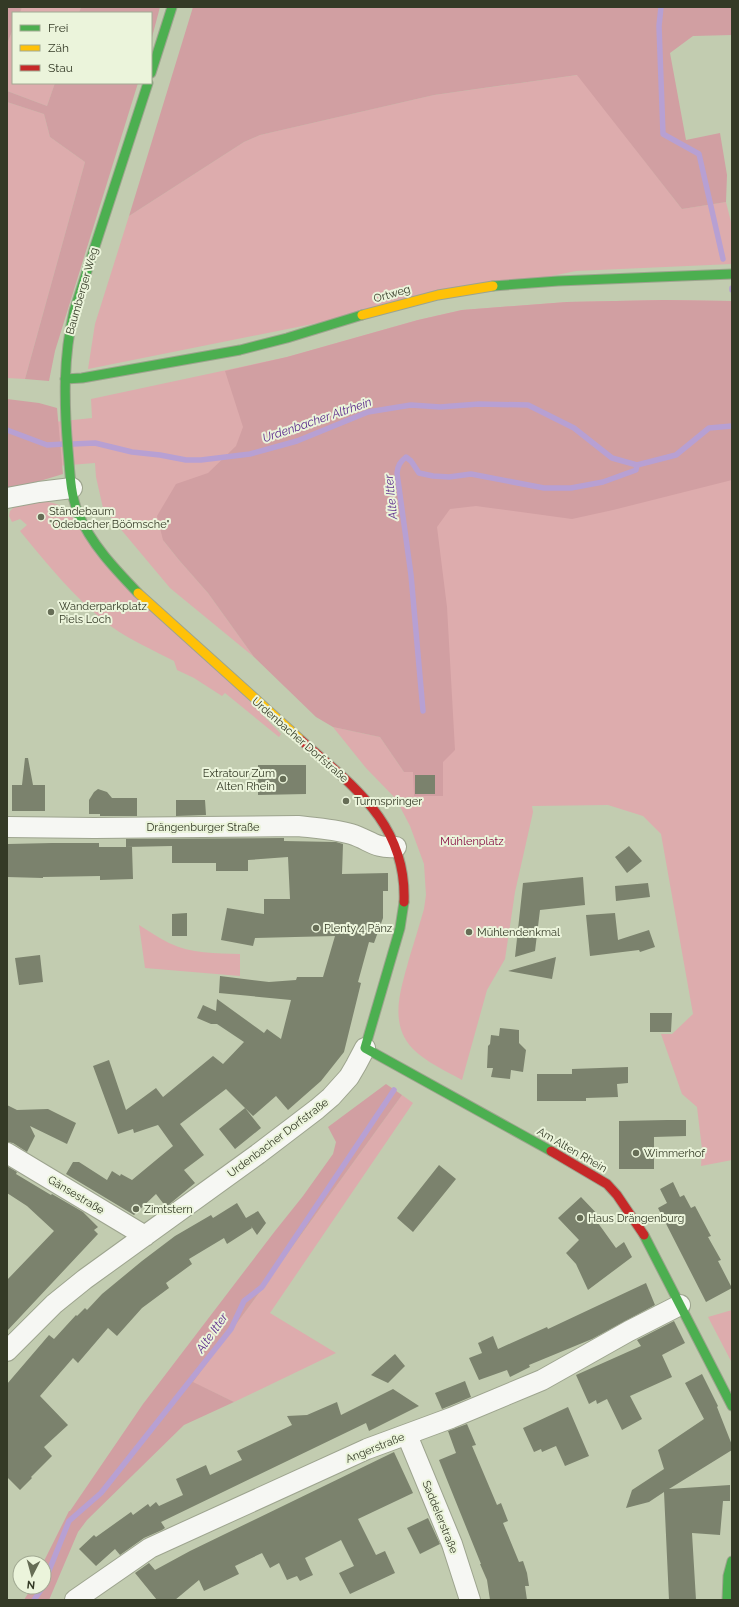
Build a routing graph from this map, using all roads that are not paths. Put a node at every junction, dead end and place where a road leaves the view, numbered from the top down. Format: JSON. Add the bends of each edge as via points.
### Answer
{"nodes":[{"id":1,"x":172,"y":7,"type":"edge"},
{"id":2,"x":152,"y":70,"type":"edge"},
{"id":3,"x":148,"y":84,"type":"edge"},
{"id":4,"x":732,"y":274,"type":"edge"},
{"id":5,"x":65,"y":379,"type":"junction"},
{"id":6,"x":71,"y":480,"type":"junction"},
{"id":7,"x":7,"y":498,"type":"edge"},
{"id":8,"x":7,"y":827,"type":"edge"},
{"id":9,"x":396,"y":847,"type":"junction"},
{"id":10,"x":365,"y":1048,"type":"junction"},
{"id":11,"x":7,"y":1153,"type":"edge"},
{"id":12,"x":145,"y":1236,"type":"junction"},
{"id":13,"x":680,"y":1305,"type":"junction"},
{"id":14,"x":7,"y":1351,"type":"edge"},
{"id":15,"x":732,"y":1406,"type":"edge"},
{"id":16,"x":406,"y":1435,"type":"junction"},
{"id":17,"x":732,"y":1561,"type":"edge"},
{"id":18,"x":75,"y":1600,"type":"edge"},
{"id":19,"x":470,"y":1600,"type":"edge"},
{"id":20,"x":727,"y":1600,"type":"edge"}],
"edges":[{"from":1,"to":2,"type":"street"},
{"from":3,"to":5,"type":"street","name":"Baumberger Weg","via":[[72,320],[68,336]]},
{"from":4,"to":5,"type":"street","name":"Ortweg","via":[[551,281],[464,290],[412,300],[260,345]]},
{"from":5,"to":6,"type":"street","name":"Baumberger Weg","via":[[65,420]]},
{"from":6,"to":7,"type":"street","via":[[39,492]]},
{"from":6,"to":9,"type":"street","name":"Urdenbacher Dorfstraße","via":[[74,500],[87,529],[120,575],[146,602],[362,794],[388,830]]},
{"from":8,"to":9,"type":"street","name":"Drängenburger Straße","via":[[298,826],[351,834],[385,848]]},
{"from":9,"to":10,"type":"street","name":"Urdenbacher Dorfstraße","via":[[405,884],[404,909]]},
{"from":10,"to":12,"type":"street","name":"Urdenbacher Dorfstraße","via":[[349,1077],[320,1106]]},
{"from":10,"to":13,"type":"street","name":"Am Alten Rhein","via":[[553,1151],[607,1184],[618,1195],[641,1230]]},
{"from":11,"to":12,"type":"street","name":"Gänsestraße"},
{"from":12,"to":14,"type":"street","name":"Urdenbacher Dorfstraße","via":[[54,1304]]},
{"from":13,"to":15,"type":"street","name":"Am Alten Rhein"},
{"from":13,"to":16,"type":"street","name":"Angerstraße","via":[[542,1380]]},
{"from":16,"to":18,"type":"street","name":"Angerstraße","via":[[368,1449],[150,1548]]},
{"from":16,"to":19,"type":"street","name":"Saddelerstraße","via":[[452,1544]]},
{"from":17,"to":20,"type":"street","via":[[728,1576]]}]}
